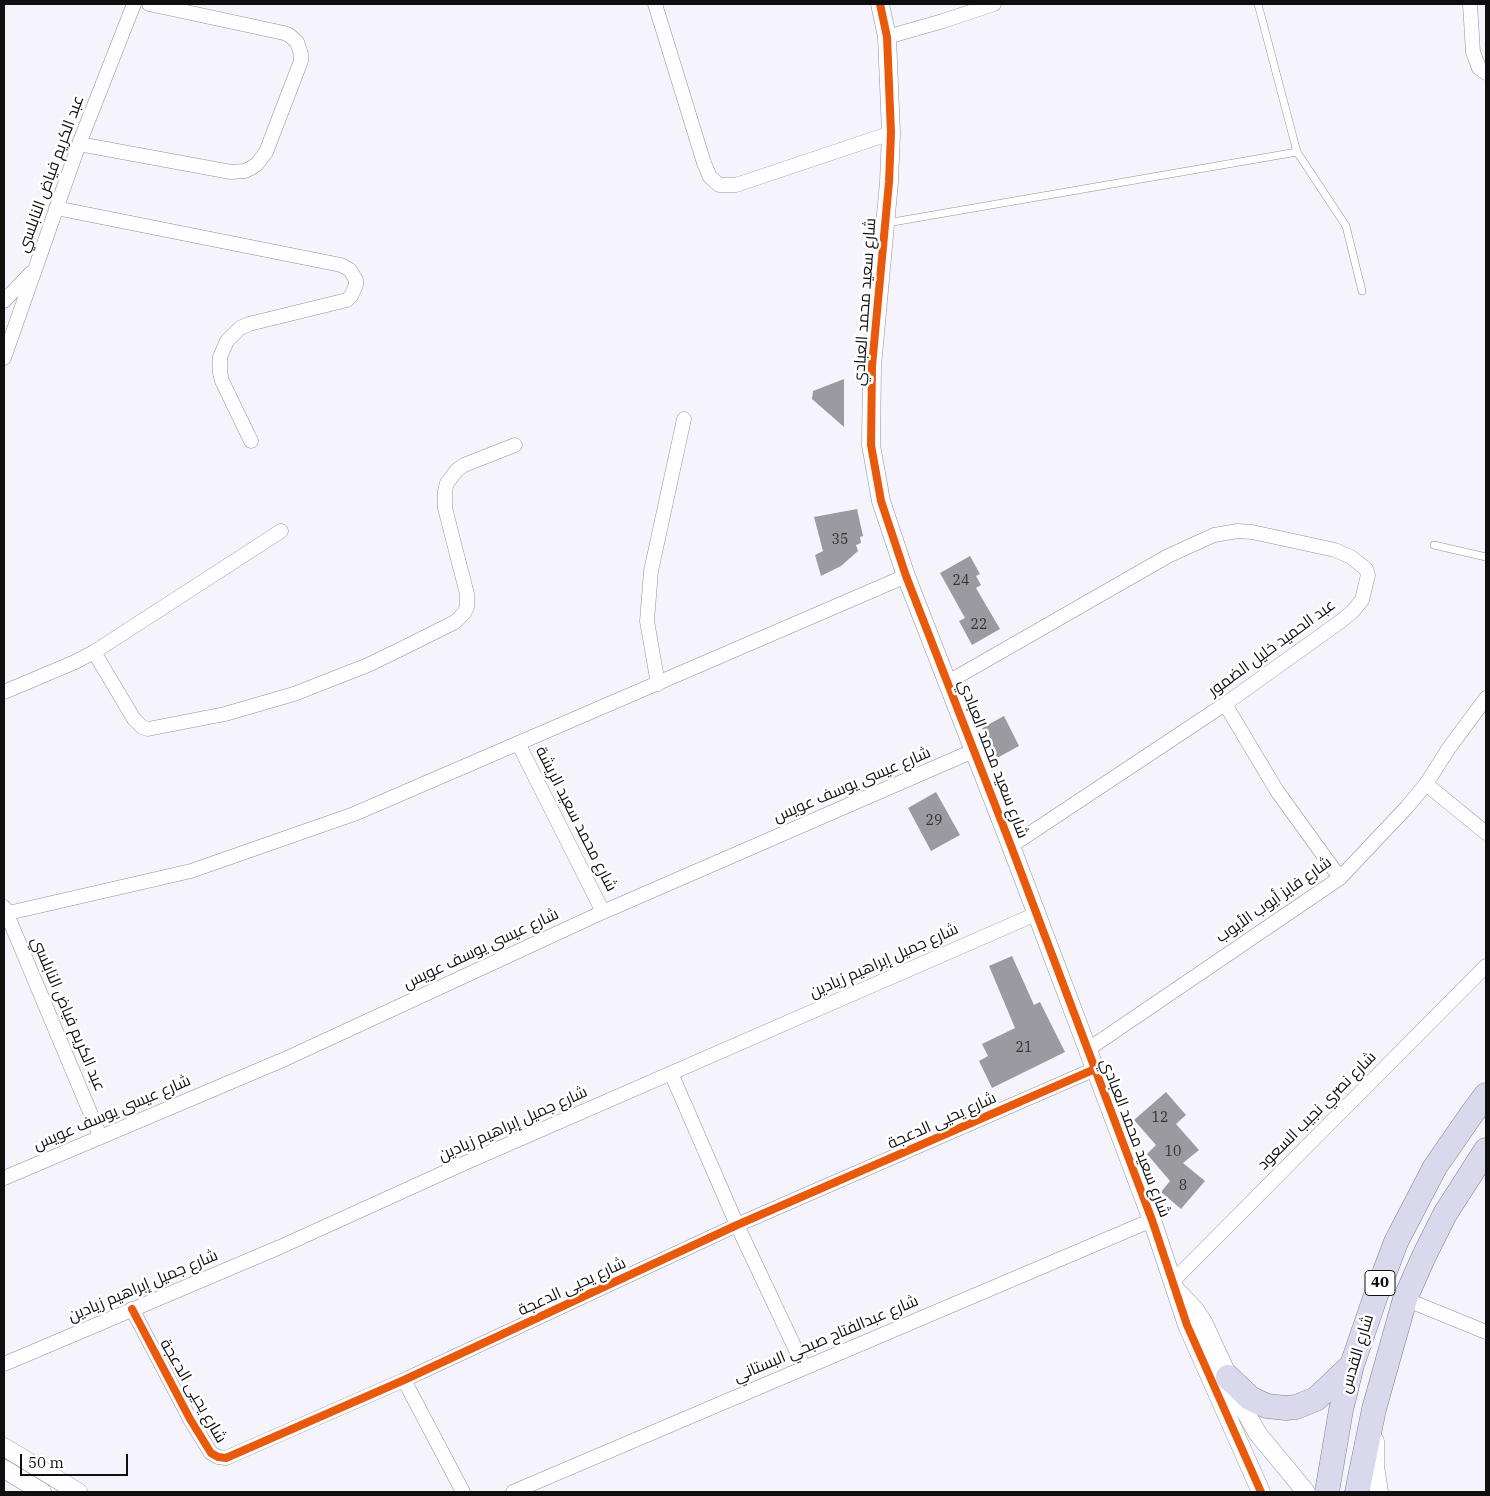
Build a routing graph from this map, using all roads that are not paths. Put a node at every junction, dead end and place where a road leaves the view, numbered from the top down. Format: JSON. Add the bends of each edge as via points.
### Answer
{"nodes":[{"id":1,"x":134,"y":4,"type":"edge"},
{"id":2,"x":149,"y":4,"type":"edge"},
{"id":3,"x":655,"y":4,"type":"edge"},
{"id":4,"x":880,"y":4,"type":"edge"},
{"id":5,"x":994,"y":4,"type":"edge"},
{"id":6,"x":1258,"y":4,"type":"edge"},
{"id":7,"x":1470,"y":4,"type":"edge"},
{"id":8,"x":887,"y":37,"type":"junction"},
{"id":9,"x":1486,"y":73,"type":"edge"},
{"id":10,"x":891,"y":133,"type":"junction"},
{"id":11,"x":80,"y":144,"type":"junction"},
{"id":12,"x":1297,"y":152,"type":"junction"},
{"id":13,"x":56,"y":208,"type":"junction"},
{"id":14,"x":884,"y":224,"type":"junction"},
{"id":15,"x":34,"y":269,"type":"junction"},
{"id":16,"x":1362,"y":291,"type":"dead end"},
{"id":17,"x":4,"y":302,"type":"edge"},
{"id":18,"x":4,"y":358,"type":"edge"},
{"id":19,"x":684,"y":419,"type":"dead end"},
{"id":20,"x":251,"y":441,"type":"dead end"},
{"id":21,"x":515,"y":444,"type":"dead end"},
{"id":22,"x":281,"y":531,"type":"dead end"},
{"id":23,"x":1434,"y":545,"type":"dead end"},
{"id":24,"x":1486,"y":557,"type":"edge"},
{"id":25,"x":906,"y":576,"type":"junction"},
{"id":26,"x":94,"y":652,"type":"junction"},
{"id":27,"x":948,"y":682,"type":"junction"},
{"id":28,"x":658,"y":684,"type":"junction"},
{"id":29,"x":4,"y":692,"type":"edge"},
{"id":30,"x":1486,"y":698,"type":"edge"},
{"id":31,"x":1225,"y":704,"type":"junction"},
{"id":32,"x":518,"y":743,"type":"junction"},
{"id":33,"x":973,"y":751,"type":"junction"},
{"id":34,"x":1426,"y":784,"type":"junction"},
{"id":35,"x":1486,"y":833,"type":"edge"},
{"id":36,"x":1011,"y":846,"type":"junction"},
{"id":37,"x":1340,"y":878,"type":"junction"},
{"id":38,"x":5,"y":911,"type":"edge"},
{"id":39,"x":603,"y":912,"type":"junction"},
{"id":40,"x":1036,"y":914,"type":"junction"},
{"id":41,"x":1486,"y":966,"type":"edge"},
{"id":42,"x":1087,"y":1050,"type":"junction"},
{"id":43,"x":1095,"y":1069,"type":"junction"},
{"id":44,"x":671,"y":1073,"type":"junction"},
{"id":45,"x":1486,"y":1095,"type":"edge"},
{"id":46,"x":100,"y":1136,"type":"junction"},
{"id":47,"x":1486,"y":1150,"type":"edge"},
{"id":48,"x":1435,"y":1167,"type":"junction"},
{"id":49,"x":4,"y":1178,"type":"edge"},
{"id":50,"x":1466,"y":1183,"type":"junction"},
{"id":51,"x":1152,"y":1220,"type":"junction"},
{"id":52,"x":737,"y":1225,"type":"junction"},
{"id":53,"x":1174,"y":1286,"type":"junction"},
{"id":54,"x":1405,"y":1300,"type":"junction"},
{"id":55,"x":132,"y":1309,"type":"junction"},
{"id":56,"x":1486,"y":1332,"type":"edge"},
{"id":57,"x":4,"y":1364,"type":"edge"},
{"id":58,"x":1352,"y":1365,"type":"junction"},
{"id":59,"x":804,"y":1367,"type":"junction"},
{"id":60,"x":1228,"y":1376,"type":"junction"},
{"id":61,"x":404,"y":1380,"type":"junction"},
{"id":62,"x":1374,"y":1409,"type":"junction"},
{"id":63,"x":4,"y":1447,"type":"edge"},
{"id":64,"x":4,"y":1469,"type":"edge"},
{"id":65,"x":42,"y":1492,"type":"edge"},
{"id":66,"x":78,"y":1492,"type":"edge"},
{"id":67,"x":463,"y":1492,"type":"edge"},
{"id":68,"x":513,"y":1492,"type":"edge"},
{"id":69,"x":1261,"y":1492,"type":"edge"},
{"id":70,"x":1306,"y":1492,"type":"edge"},
{"id":71,"x":1327,"y":1492,"type":"edge"},
{"id":72,"x":1357,"y":1492,"type":"edge"},
{"id":73,"x":1379,"y":1492,"type":"edge"}],
"edges":[{"from":1,"to":11,"type":"street","name":"عبد الكريم فياض النابلسي"},
{"from":2,"to":11,"type":"street","via":[[284,33],[297,42],[300,61],[266,152],[251,168],[231,172]]},
{"from":3,"to":10,"type":"street","via":[[704,163],[710,178],[719,185],[736,185]]},
{"from":4,"to":8,"type":"street","name":"شارع سعيد محمد العبادي"},
{"from":5,"to":8,"type":"street"},
{"from":6,"to":12,"type":"lane"},
{"from":7,"to":9,"type":"street","via":[[1473,52],[1479,68]]},
{"from":8,"to":10,"type":"street","name":"شارع سعيد محمد العبادي"},
{"from":10,"to":14,"type":"street","name":"شارع سعيد محمد العبادي"},
{"from":11,"to":13,"type":"street","name":"عبد الكريم فياض النابلسي"},
{"from":12,"to":14,"type":"lane"},
{"from":12,"to":16,"type":"lane","via":[[1346,226]]},
{"from":13,"to":15,"type":"street","name":"عبد الكريم فياض النابلسي"},
{"from":13,"to":20,"type":"street","via":[[341,265],[350,270],[356,286],[347,300],[249,324],[227,341],[220,357],[222,381]]},
{"from":14,"to":25,"type":"street","name":"شارع سعيد محمد العبادي","via":[[872,366],[872,445],[881,501]]},
{"from":15,"to":17,"type":"street"},
{"from":15,"to":18,"type":"street","name":"عبد الكريم فياض النابلسي"},
{"from":19,"to":28,"type":"street","via":[[651,571],[647,621]]},
{"from":21,"to":26,"type":"street","via":[[464,465],[447,483],[444,508],[468,594],[466,606],[456,622],[328,682],[224,714],[148,729],[134,719]]},
{"from":22,"to":26,"type":"street"},
{"from":23,"to":24,"type":"lane"},
{"from":25,"to":27,"type":"street","name":"شارع سعيد محمد العبادي"},
{"from":25,"to":28,"type":"street"},
{"from":26,"to":29,"type":"street"},
{"from":27,"to":31,"type":"street","name":"عبد الحميد خليل الضمور","via":[[1168,556],[1214,535],[1252,532],[1335,550],[1351,556],[1366,569],[1368,575],[1362,600],[1352,612]]},
{"from":27,"to":33,"type":"street","name":"شارع سعيد محمد العبادي"},
{"from":28,"to":32,"type":"street"},
{"from":30,"to":34,"type":"street","name":"شارع فايز أيوب الأيوب"},
{"from":31,"to":36,"type":"street","name":"عبد الحميد خليل الضمور"},
{"from":31,"to":37,"type":"street","via":[[1277,791]]},
{"from":32,"to":38,"type":"street","via":[[354,814],[191,871]]},
{"from":32,"to":39,"type":"street","name":"شارع محمد سعيد الريشة"},
{"from":33,"to":36,"type":"street","name":"شارع سعيد محمد العبادي"},
{"from":33,"to":39,"type":"street","name":"شارع عيسى يوسف عويس"},
{"from":34,"to":35,"type":"street"},
{"from":34,"to":37,"type":"street","name":"شارع فايز أيوب الأيوب"},
{"from":36,"to":40,"type":"street","name":"شارع سعيد محمد العبادي"},
{"from":37,"to":42,"type":"street","name":"شارع فايز أيوب الأيوب"},
{"from":38,"to":46,"type":"street","name":"عبد الكريم فياض النابلسي"},
{"from":39,"to":46,"type":"street","name":"شارع عيسى يوسف عويس","via":[[196,1098]]},
{"from":40,"to":42,"type":"street","name":"شارع سعيد محمد العبادي"},
{"from":40,"to":44,"type":"street","name":"شارع جميل إبراهيم زيادين"},
{"from":41,"to":53,"type":"street","name":"شارع نصري نجيب السعود"},
{"from":42,"to":43,"type":"street","name":"شارع سعيد محمد العبادي"},
{"from":43,"to":51,"type":"street","name":"شارع سعيد محمد العبادي"},
{"from":43,"to":52,"type":"street","name":"شارع يحيى الدعجة"},
{"from":44,"to":52,"type":"street"},
{"from":44,"to":55,"type":"street","name":"شارع جميل إبراهيم زيادين","via":[[335,1223]]},
{"from":45,"to":48,"type":"highway","name":"شارع القدس","number":"40"},
{"from":46,"to":49,"type":"street","name":"شارع عيسى يوسف عويس"},
{"from":47,"to":50,"type":"highway","name":"شارع القدس","number":"40"},
{"from":48,"to":50,"type":"highway","via":[[1445,1164],[1456,1166]]},
{"from":48,"to":58,"type":"highway","name":"شارع القدس","number":"40","via":[[1396,1242]]},
{"from":50,"to":54,"type":"highway","name":"شارع القدس","number":"40","via":[[1444,1214]]},
{"from":51,"to":53,"type":"street","name":"شارع سعيد محمد العبادي"},
{"from":51,"to":59,"type":"street","name":"شارع عبدالفتاح صبحي البستاني"},
{"from":52,"to":59,"type":"street"},
{"from":52,"to":61,"type":"street","name":"شارع يحيى الدعجة"},
{"from":53,"to":60,"type":"street","name":"شارع سعيد محمد العبادي","via":[[1203,1322]]},
{"from":53,"to":69,"type":"street","name":"شارع سعيد محمد العبادي"},
{"from":54,"to":56,"type":"street"},
{"from":54,"to":62,"type":"highway","name":"شارع القدس","number":"40"},
{"from":55,"to":57,"type":"street","name":"شارع جميل إبراهيم زيادين"},
{"from":55,"to":61,"type":"street","name":"شارع يحيى الدعجة","via":[[190,1419],[211,1453],[218,1457],[226,1458]]},
{"from":58,"to":60,"type":"highway","via":[[1316,1398],[1286,1408],[1267,1406],[1250,1398]]},
{"from":58,"to":71,"type":"highway","name":"شارع القدس","number":"40"},
{"from":59,"to":68,"type":"street","name":"شارع عبدالفتاح صبحي البستاني"},
{"from":60,"to":70,"type":"street","name":"شارع سعيد محمد العبادي","via":[[1258,1434]]},
{"from":61,"to":67,"type":"street"},
{"from":62,"to":72,"type":"highway","name":"شارع القدس","number":"40"},
{"from":62,"to":73,"type":"street"},
{"from":63,"to":66,"type":"street"},
{"from":64,"to":65,"type":"street"}]}
